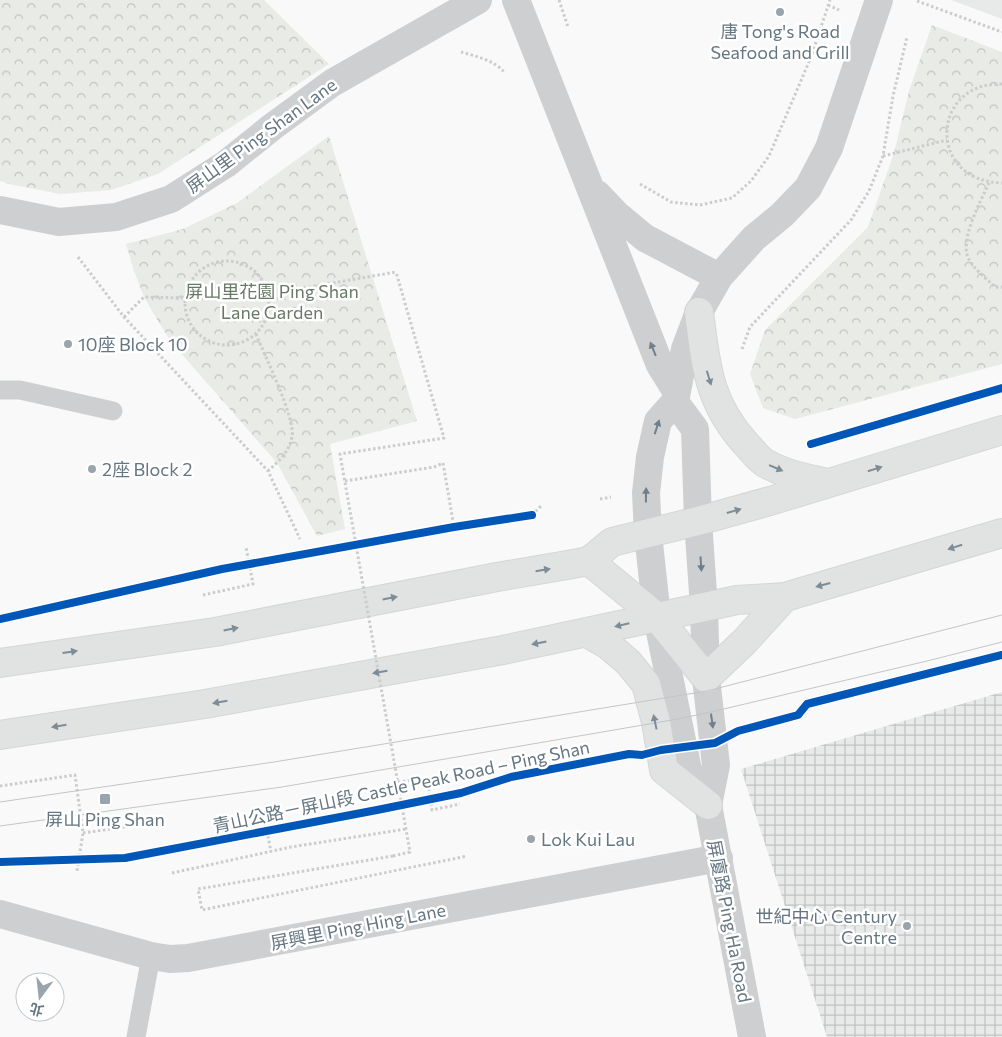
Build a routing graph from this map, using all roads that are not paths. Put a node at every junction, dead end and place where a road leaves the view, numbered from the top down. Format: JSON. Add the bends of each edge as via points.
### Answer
{"nodes":[{"id":1,"x":478,"y":0,"type":"edge"},
{"id":2,"x":516,"y":0,"type":"edge"},
{"id":3,"x":879,"y":0,"type":"edge"},
{"id":4,"x":588,"y":183,"type":"junction"},
{"id":5,"x":0,"y":210,"type":"edge"},
{"id":6,"x":719,"y":276,"type":"junction"},
{"id":7,"x":699,"y":312,"type":"junction"},
{"id":8,"x":0,"y":390,"type":"edge"},
{"id":9,"x":676,"y":397,"type":"junction"},
{"id":10,"x":113,"y":412,"type":"dead end"},
{"id":11,"x":1002,"y":430,"type":"edge"},
{"id":12,"x":829,"y":484,"type":"junction"},
{"id":13,"x":698,"y":521,"type":"junction"},
{"id":14,"x":1002,"y":533,"type":"edge"},
{"id":15,"x":648,"y":534,"type":"junction"},
{"id":16,"x":589,"y":561,"type":"junction"},
{"id":17,"x":785,"y":597,"type":"junction"},
{"id":18,"x":704,"y":607,"type":"junction"},
{"id":19,"x":657,"y":617,"type":"junction"},
{"id":20,"x":587,"y":633,"type":"junction"},
{"id":21,"x":0,"y":663,"type":"edge"},
{"id":22,"x":706,"y":678,"type":"junction"},
{"id":23,"x":0,"y":735,"type":"edge"},
{"id":24,"x":708,"y":805,"type":"junction"},
{"id":25,"x":719,"y":858,"type":"junction"},
{"id":26,"x":0,"y":914,"type":"edge"},
{"id":27,"x":151,"y":956,"type":"junction"},
{"id":28,"x":136,"y":1037,"type":"edge"},
{"id":29,"x":752,"y":1037,"type":"edge"}],
"edges":[{"from":1,"to":5,"type":"street","name":"屏山里 Ping Shan Lane","via":[[332,83],[226,164],[170,199],[116,217],[59,222]]},
{"from":2,"to":4,"type":"street","name":"屏廈路 Ping Ha Road"},
{"from":3,"to":6,"type":"street","via":[[829,148],[808,188]]},
{"from":4,"to":6,"type":"street","via":[[616,214],[645,238]]},
{"from":9,"to":4,"type":"street","name":"屏廈路 Ping Ha Road","one_way":true,"via":[[660,365]]},
{"from":6,"to":7,"type":"street"},
{"from":7,"to":9,"type":"street","via":[[685,348]]},
{"from":7,"to":12,"type":"main road","one_way":true,"via":[[707,373],[719,407],[740,437],[764,463],[795,476]]},
{"from":8,"to":10,"type":"lane","via":[[20,390]]},
{"from":9,"to":13,"type":"street","name":"屏廈路 Ping Ha Road","via":[[695,429]]},
{"from":15,"to":9,"type":"street","name":"屏廈路 Ping Ha Road","one_way":true,"via":[[646,493],[650,457],[658,422]]},
{"from":12,"to":11,"type":"main road","one_way":true},
{"from":13,"to":12,"type":"main road","one_way":true},
{"from":13,"to":15,"type":"main road"},
{"from":13,"to":18,"type":"street","name":"屏廈路 Ping Ha Road","one_way":true},
{"from":14,"to":17,"type":"main road","one_way":true},
{"from":15,"to":16,"type":"main road","via":[[612,542]]},
{"from":15,"to":19,"type":"street","name":"屏廈路 Ping Ha Road"},
{"from":16,"to":19,"type":"main road"},
{"from":21,"to":16,"type":"main road","one_way":true,"via":[[215,632]]},
{"from":17,"to":18,"type":"main road","via":[[737,600]]},
{"from":17,"to":22,"type":"main road"},
{"from":18,"to":19,"type":"main road"},
{"from":18,"to":22,"type":"street","name":"屏廈路 Ping Ha Road"},
{"from":19,"to":20,"type":"main road","one_way":true},
{"from":19,"to":22,"type":"main road"},
{"from":19,"to":24,"type":"street","name":"屏廈路 Ping Ha Road","via":[[688,770]]},
{"from":20,"to":23,"type":"main road","one_way":true,"via":[[205,704]]},
{"from":24,"to":20,"type":"main road","one_way":true,"via":[[664,770],[646,684],[628,662]]},
{"from":22,"to":24,"type":"street","name":"屏廈路 Ping Ha Road","one_way":true,"via":[[716,765]]},
{"from":24,"to":25,"type":"street","name":"屏廈路 Ping Ha Road"},
{"from":25,"to":27,"type":"street","name":"屏興里 Ping Hing Lane","via":[[188,958]]},
{"from":25,"to":29,"type":"street","name":"屏廈路 Ping Ha Road"},
{"from":26,"to":27,"type":"street","name":"屏興里 Ping Hing Lane"},
{"from":27,"to":28,"type":"lane"}]}
